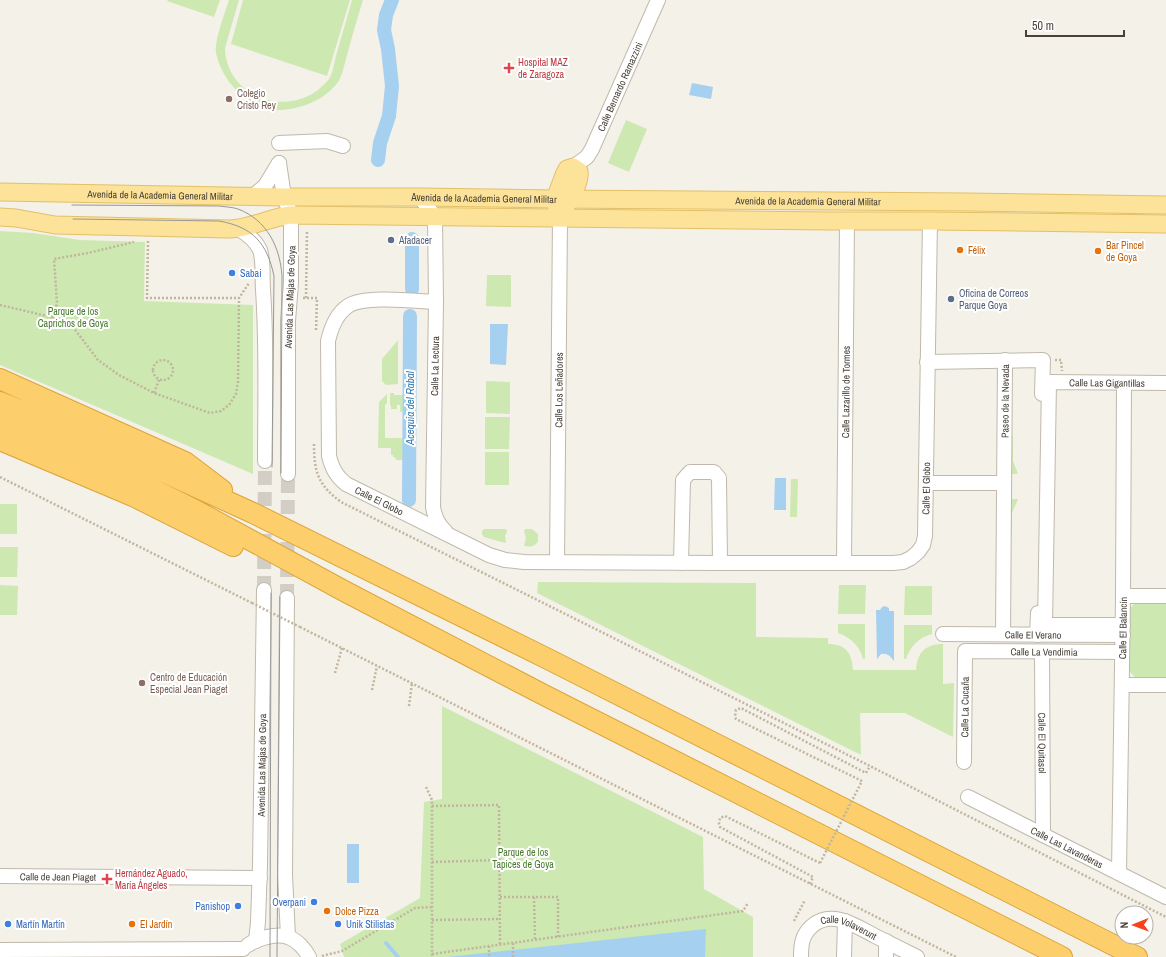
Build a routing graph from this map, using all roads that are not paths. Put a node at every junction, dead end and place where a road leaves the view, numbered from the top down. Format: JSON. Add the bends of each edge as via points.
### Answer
{"nodes":[{"id":1,"x":658,"y":0,"type":"edge"},
{"id":2,"x":279,"y":143,"type":"dead end"},
{"id":3,"x":343,"y":146,"type":"dead end"},
{"id":4,"x":573,"y":167,"type":"joint"},
{"id":5,"x":0,"y":192,"type":"edge"},
{"id":6,"x":253,"y":196,"type":"junction"},
{"id":7,"x":420,"y":196,"type":"junction"},
{"id":8,"x":284,"y":197,"type":"junction"},
{"id":9,"x":968,"y":202,"type":"junction"},
{"id":10,"x":1166,"y":205,"type":"edge"},
{"id":11,"x":561,"y":206,"type":"junction"},
{"id":12,"x":291,"y":215,"type":"junction"},
{"id":13,"x":0,"y":217,"type":"edge"},
{"id":14,"x":435,"y":217,"type":"junction"},
{"id":15,"x":930,"y":221,"type":"junction"},
{"id":16,"x":848,"y":222,"type":"junction"},
{"id":17,"x":1166,"y":224,"type":"edge"},
{"id":18,"x":239,"y":229,"type":"junction"},
{"id":19,"x":436,"y":302,"type":"junction"},
{"id":20,"x":1004,"y":360,"type":"junction"},
{"id":21,"x":927,"y":362,"type":"junction"},
{"id":22,"x":0,"y":379,"type":"edge"},
{"id":23,"x":1124,"y":383,"type":"junction"},
{"id":24,"x":1166,"y":383,"type":"edge"},
{"id":25,"x":0,"y":402,"type":"edge"},
{"id":26,"x":0,"y":419,"type":"edge"},
{"id":27,"x":0,"y":440,"type":"edge"},
{"id":28,"x":265,"y":461,"type":"tunnel mouth"},
{"id":29,"x":288,"y":474,"type":"tunnel mouth"},
{"id":30,"x":926,"y":483,"type":"junction"},
{"id":31,"x":1004,"y":483,"type":"junction"},
{"id":32,"x":253,"y":513,"type":"junction"},
{"id":33,"x":449,"y":535,"type":"junction"},
{"id":34,"x":557,"y":562,"type":"junction"},
{"id":35,"x":681,"y":563,"type":"junction"},
{"id":36,"x":720,"y":563,"type":"junction"},
{"id":37,"x":844,"y":563,"type":"junction"},
{"id":38,"x":264,"y":590,"type":"tunnel mouth"},
{"id":39,"x":346,"y":592,"type":"junction"},
{"id":40,"x":1123,"y":596,"type":"junction"},
{"id":41,"x":1166,"y":596,"type":"edge"},
{"id":42,"x":287,"y":598,"type":"tunnel mouth"},
{"id":43,"x":1041,"y":630,"type":"junction"},
{"id":44,"x":1123,"y":630,"type":"junction"},
{"id":45,"x":943,"y":634,"type":"dead end"},
{"id":46,"x":1003,"y":634,"type":"junction"},
{"id":47,"x":965,"y":651,"type":"joint"},
{"id":48,"x":1042,"y":652,"type":"junction"},
{"id":49,"x":1122,"y":652,"type":"junction"},
{"id":50,"x":1122,"y":685,"type":"junction"},
{"id":51,"x":1166,"y":685,"type":"edge"},
{"id":52,"x":964,"y":762,"type":"dead end"},
{"id":53,"x":968,"y":797,"type":"dead end"},
{"id":54,"x":1044,"y":835,"type":"junction"},
{"id":55,"x":1119,"y":873,"type":"junction"},
{"id":56,"x":0,"y":876,"type":"edge"},
{"id":57,"x":260,"y":878,"type":"junction"},
{"id":58,"x":1166,"y":897,"type":"edge"},
{"id":59,"x":845,"y":921,"type":"junction"},
{"id":60,"x":288,"y":937,"type":"junction"},
{"id":61,"x":256,"y":940,"type":"junction"},
{"id":62,"x":886,"y":941,"type":"junction"},
{"id":63,"x":0,"y":950,"type":"edge"},
{"id":64,"x":240,"y":953,"type":"edge"},
{"id":65,"x":315,"y":957,"type":"edge"},
{"id":66,"x":801,"y":957,"type":"edge"},
{"id":67,"x":844,"y":957,"type":"edge"},
{"id":68,"x":886,"y":957,"type":"edge"},
{"id":69,"x":917,"y":957,"type":"edge"},
{"id":70,"x":1062,"y":957,"type":"edge"},
{"id":71,"x":1138,"y":957,"type":"edge"}],
"edges":[{"from":1,"to":4,"type":"street","name":"Calle Bernardo Ramazzini","via":[[592,150]]},
{"from":2,"to":3,"type":"street","via":[[327,141]]},
{"from":4,"to":11,"type":"main road","name":"Calle Bernardo Ramazzini","via":[[579,171],[579,177]]},
{"from":5,"to":6,"type":"main road","name":"Avenida de la Academia General Militar"},
{"from":6,"to":8,"type":"main road","name":"Avenida de la Academia General Militar"},
{"from":6,"to":8,"type":"street","name":"Avenida Las Majas de Goya","via":[[265,186],[279,163]]},
{"from":7,"to":8,"type":"main road","name":"Avenida de la Academia General Militar"},
{"from":7,"to":11,"type":"main road","name":"Avenida de la Academia General Militar"},
{"from":7,"to":14,"type":"street"},
{"from":8,"to":12,"type":"street","name":"Avenida Las Majas de Goya"},
{"from":9,"to":10,"type":"main road","name":"Avenida de la Academia General Militar"},
{"from":9,"to":11,"type":"main road","name":"Avenida de la Academia General Militar"},
{"from":9,"to":15,"type":"main road","name":"Avenida de la Academia General Militar"},
{"from":11,"to":14,"type":"main road","name":"Avenida de la Academia General Militar","via":[[478,217]]},
{"from":11,"to":16,"type":"main road","name":"Avenida de la Academia General Militar"},
{"from":11,"to":34,"type":"street","name":"Calle Los Leñadores"},
{"from":12,"to":14,"type":"main road","name":"Avenida de la Academia General Militar"},
{"from":12,"to":18,"type":"main road","name":"Avenida de la Academia General Militar"},
{"from":12,"to":29,"type":"street","name":"Avenida Las Majas de Goya"},
{"from":13,"to":18,"type":"main road","name":"Avenida de la Academia General Militar","via":[[55,225]]},
{"from":14,"to":19,"type":"street","name":"Calle La Lectura"},
{"from":15,"to":16,"type":"main road","name":"Avenida de la Academia General Militar"},
{"from":15,"to":17,"type":"main road","name":"Avenida de la Academia General Militar"},
{"from":15,"to":21,"type":"street","name":"Calle El Globo"},
{"from":16,"to":37,"type":"street","name":"Calle Lazarillo de Tormes"},
{"from":18,"to":28,"type":"street","via":[[257,245],[262,258],[265,319]]},
{"from":19,"to":33,"type":"street","name":"Calle La Lectura","via":[[433,507],[435,519]]},
{"from":19,"to":33,"type":"street","name":"Calle El Globo","via":[[363,301],[347,307],[340,314],[331,328],[328,341],[329,456],[334,472],[346,484]]},
{"from":20,"to":21,"type":"street"},
{"from":20,"to":31,"type":"street","name":"Paseo de la Nevada"},
{"from":20,"to":43,"type":"street","name":"Paseo de la Nevada","via":[[1043,360]]},
{"from":21,"to":30,"type":"street","name":"Calle El Globo"},
{"from":22,"to":32,"type":"highway","via":[[185,462]]},
{"from":23,"to":24,"type":"street","name":"Calle Las Gigantillas"},
{"from":23,"to":40,"type":"street","name":"Calle El Balancín"},
{"from":23,"to":43,"type":"street","name":"Calle Las Gigantillas","via":[[1049,382]]},
{"from":25,"to":32,"type":"highway","via":[[78,433]]},
{"from":26,"to":39,"type":"highway","via":[[63,445],[188,507]]},
{"from":27,"to":39,"type":"highway","via":[[133,496],[309,584]]},
{"from":30,"to":31,"type":"street"},
{"from":30,"to":37,"type":"street","name":"Calle El Globo","via":[[925,536],[918,552],[903,562]]},
{"from":31,"to":46,"type":"street","name":"Paseo de la Nevada"},
{"from":32,"to":71,"type":"highway"},
{"from":33,"to":34,"type":"street","name":"Calle El Globo","via":[[505,560]]},
{"from":34,"to":35,"type":"street","name":"Calle El Globo"},
{"from":35,"to":36,"type":"street","name":"Calle El Globo"},
{"from":35,"to":36,"type":"street","via":[[683,480],[690,472],[714,472],[719,478]]},
{"from":36,"to":37,"type":"street","name":"Calle El Globo"},
{"from":38,"to":57,"type":"street","name":"Avenida Las Majas de Goya"},
{"from":39,"to":70,"type":"highway"},
{"from":40,"to":41,"type":"street"},
{"from":40,"to":44,"type":"street","name":"Calle El Balancín"},
{"from":42,"to":60,"type":"street","via":[[285,874]]},
{"from":43,"to":44,"type":"street","name":"Calle El Verano"},
{"from":43,"to":46,"type":"street","name":"Calle El Verano"},
{"from":44,"to":49,"type":"street","name":"Calle El Balancín"},
{"from":45,"to":46,"type":"street","name":"Calle El Verano"},
{"from":47,"to":48,"type":"street","name":"Calle La Vendimia"},
{"from":47,"to":52,"type":"street","name":"Calle La Cucaña"},
{"from":48,"to":49,"type":"street","name":"Calle La Vendimia"},
{"from":48,"to":54,"type":"street","name":"Calle El Quitasol"},
{"from":49,"to":50,"type":"street","name":"Calle El Balancín"},
{"from":50,"to":51,"type":"street"},
{"from":50,"to":55,"type":"street","name":"Calle El Balancín"},
{"from":53,"to":54,"type":"street","name":"Calle Las Lavanderas"},
{"from":54,"to":55,"type":"street","name":"Calle Las Lavanderas"},
{"from":55,"to":58,"type":"street","name":"Calle Las Lavanderas"},
{"from":56,"to":57,"type":"street","name":"Calle de Jean Piaget"},
{"from":57,"to":61,"type":"street","name":"Avenida Las Majas de Goya"},
{"from":59,"to":62,"type":"street","name":"Calle Volaverunt"},
{"from":59,"to":66,"type":"street","name":"Calle Volaverunt","via":[[829,918],[816,923],[802,939]]},
{"from":59,"to":67,"type":"street"},
{"from":60,"to":61,"type":"street","via":[[270,936]]},
{"from":60,"to":65,"type":"street"},
{"from":61,"to":64,"type":"street"},
{"from":62,"to":68,"type":"street"},
{"from":62,"to":69,"type":"street","name":"Calle Volaverunt"},
{"from":63,"to":64,"type":"street"}]}
